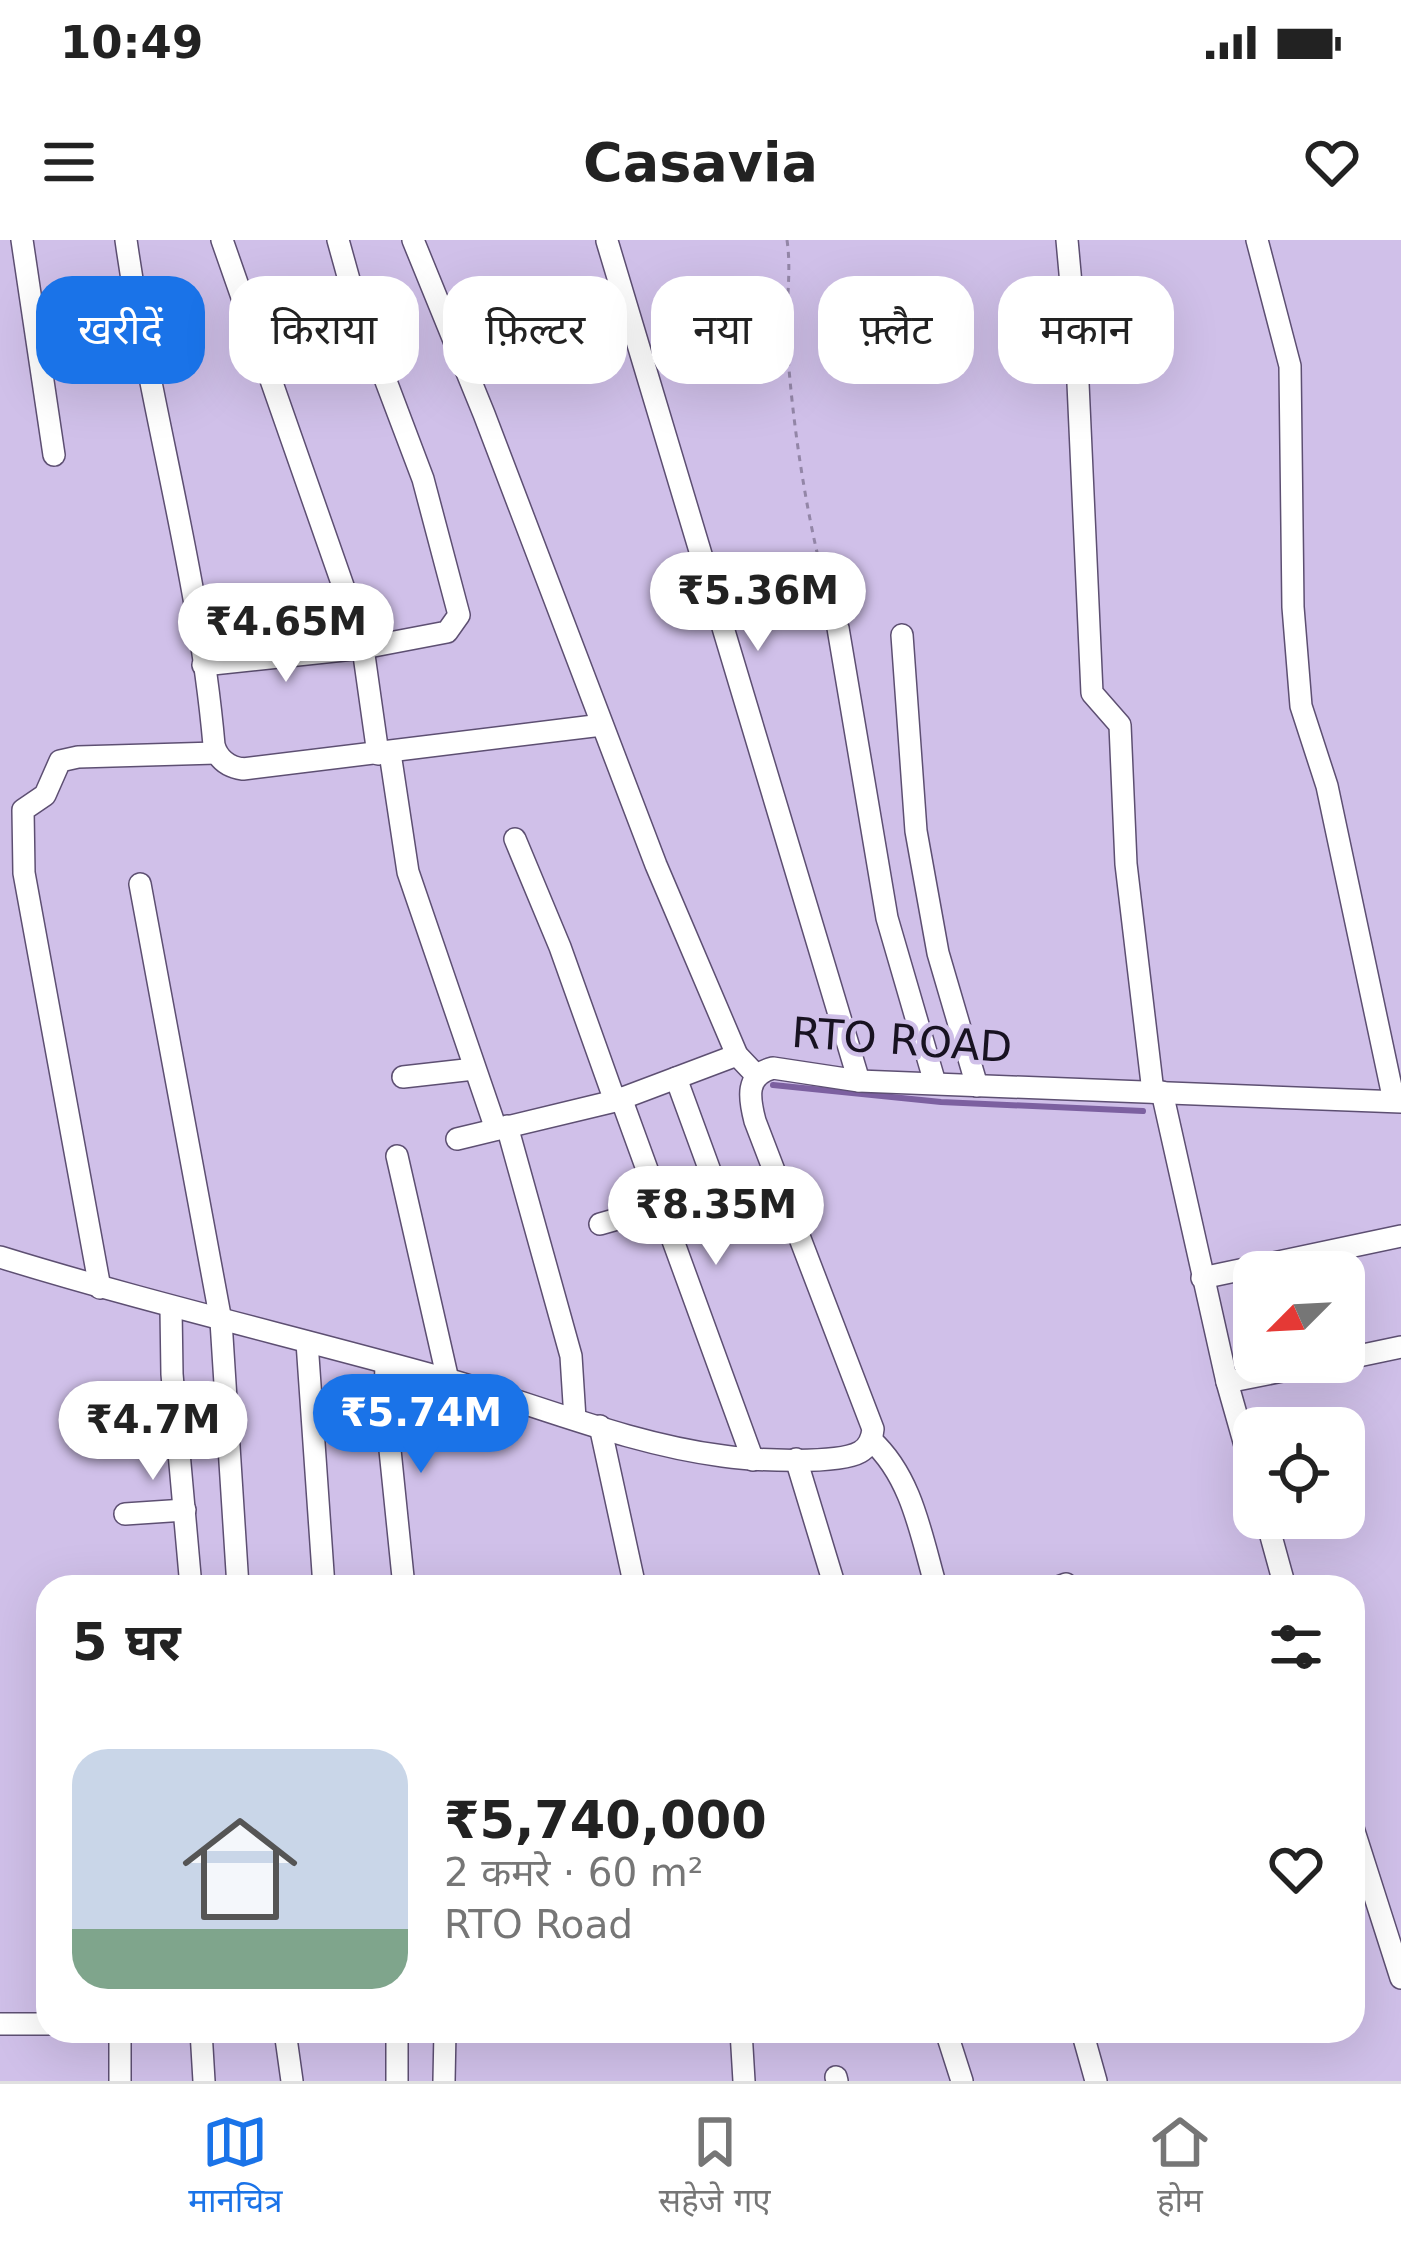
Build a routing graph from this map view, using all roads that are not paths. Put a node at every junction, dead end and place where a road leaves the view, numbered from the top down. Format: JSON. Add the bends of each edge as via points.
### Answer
{"nodes":[{"id":1,"x":22,"y":240,"type":"edge"},
{"id":2,"x":126,"y":240,"type":"edge"},
{"id":3,"x":222,"y":240,"type":"edge"},
{"id":4,"x":338,"y":240,"type":"edge"},
{"id":5,"x":413,"y":240,"type":"edge"},
{"id":6,"x":1067,"y":240,"type":"edge"},
{"id":7,"x":1257,"y":240,"type":"edge"},
{"id":8,"x":607,"y":241,"type":"edge"},
{"id":9,"x":54,"y":454,"type":"dead end"},
{"id":10,"x":838,"y":628,"type":"road end"},
{"id":11,"x":902,"y":635,"type":"dead end"},
{"id":12,"x":363,"y":648,"type":"junction"},
{"id":13,"x":203,"y":664,"type":"junction"},
{"id":14,"x":602,"y":725,"type":"junction"},
{"id":15,"x":216,"y":753,"type":"junction"},
{"id":16,"x":384,"y":753,"type":"junction"},
{"id":17,"x":515,"y":839,"type":"dead end"},
{"id":18,"x":140,"y":884,"type":"dead end"},
{"id":19,"x":737,"y":1055,"type":"junction"},
{"id":20,"x":474,"y":1069,"type":"junction"},
{"id":21,"x":757,"y":1075,"type":"junction"},
{"id":22,"x":403,"y":1077,"type":"dead end"},
{"id":23,"x":676,"y":1078,"type":"junction"},
{"id":24,"x":859,"y":1082,"type":"junction"},
{"id":25,"x":935,"y":1083,"type":"junction"},
{"id":26,"x":977,"y":1086,"type":"junction"},
{"id":27,"x":1158,"y":1092,"type":"junction"},
{"id":28,"x":618,"y":1099,"type":"junction"},
{"id":29,"x":1397,"y":1101,"type":"edge"},
{"id":30,"x":501,"y":1128,"type":"junction"},
{"id":31,"x":458,"y":1139,"type":"dead end"},
{"id":32,"x":398,"y":1156,"type":"dead end"},
{"id":33,"x":721,"y":1201,"type":"dead end"},
{"id":34,"x":663,"y":1206,"type":"junction"},
{"id":35,"x":600,"y":1224,"type":"dead end"},
{"id":36,"x":1401,"y":1236,"type":"edge"},
{"id":37,"x":0,"y":1257,"type":"edge"},
{"id":38,"x":1202,"y":1277,"type":"junction"},
{"id":39,"x":100,"y":1288,"type":"junction"},
{"id":40,"x":171,"y":1309,"type":"junction"},
{"id":41,"x":221,"y":1321,"type":"junction"},
{"id":42,"x":307,"y":1342,"type":"junction"},
{"id":43,"x":1401,"y":1347,"type":"edge"},
{"id":44,"x":1365,"y":1355,"type":"edge"},
{"id":45,"x":386,"y":1363,"type":"junction"},
{"id":46,"x":448,"y":1380,"type":"junction"},
{"id":47,"x":1233,"y":1381,"type":"edge"},
{"id":48,"x":1227,"y":1382,"type":"junction"},
{"id":49,"x":1234,"y":1407,"type":"edge"},
{"id":50,"x":575,"y":1419,"type":"junction"},
{"id":51,"x":600,"y":1426,"type":"junction"},
{"id":52,"x":871,"y":1440,"type":"junction"},
{"id":53,"x":754,"y":1460,"type":"junction"},
{"id":54,"x":796,"y":1460,"type":"junction"},
{"id":55,"x":185,"y":1510,"type":"junction"},
{"id":56,"x":125,"y":1514,"type":"dead end"},
{"id":57,"x":1272,"y":1539,"type":"edge"},
{"id":58,"x":190,"y":1575,"type":"edge"},
{"id":59,"x":237,"y":1575,"type":"edge"},
{"id":60,"x":324,"y":1575,"type":"edge"},
{"id":61,"x":403,"y":1575,"type":"edge"},
{"id":62,"x":632,"y":1575,"type":"edge"},
{"id":63,"x":831,"y":1575,"type":"edge"},
{"id":64,"x":933,"y":1575,"type":"edge"},
{"id":65,"x":1282,"y":1575,"type":"edge"},
{"id":66,"x":1365,"y":1866,"type":"edge"},
{"id":67,"x":1401,"y":1978,"type":"edge"},
{"id":68,"x":0,"y":2024,"type":"edge"},
{"id":69,"x":36,"y":2024,"type":"edge"},
{"id":70,"x":120,"y":2043,"type":"edge"},
{"id":71,"x":202,"y":2043,"type":"edge"},
{"id":72,"x":287,"y":2043,"type":"edge"},
{"id":73,"x":397,"y":2043,"type":"edge"},
{"id":74,"x":445,"y":2043,"type":"edge"},
{"id":75,"x":742,"y":2043,"type":"edge"},
{"id":76,"x":950,"y":2043,"type":"edge"},
{"id":77,"x":1085,"y":2043,"type":"edge"},
{"id":78,"x":120,"y":2081,"type":"edge"},
{"id":79,"x":205,"y":2081,"type":"edge"},
{"id":80,"x":292,"y":2081,"type":"edge"},
{"id":81,"x":397,"y":2081,"type":"edge"},
{"id":82,"x":444,"y":2081,"type":"edge"},
{"id":83,"x":744,"y":2081,"type":"edge"},
{"id":84,"x":962,"y":2081,"type":"edge"},
{"id":85,"x":1096,"y":2081,"type":"edge"}],
"edges":[{"from":1,"to":9,"type":"street"},
{"from":2,"to":13,"type":"street"},
{"from":3,"to":12,"type":"street"},
{"from":4,"to":12,"type":"street","via":[[423,479],[459,615],[447,632]]},
{"from":5,"to":14,"type":"street"},
{"from":6,"to":27,"type":"street","via":[[1092,693],[1120,725],[1126,864]]},
{"from":7,"to":29,"type":"street","via":[[1290,366],[1301,706],[1327,786]]},
{"from":8,"to":24,"type":"street"},
{"from":10,"to":25,"type":"street","via":[[887,918]]},
{"from":11,"to":26,"type":"street","via":[[916,831],[938,953]]},
{"from":12,"to":13,"type":"street"},
{"from":12,"to":16,"type":"street"},
{"from":13,"to":15,"type":"street"},
{"from":14,"to":16,"type":"street"},
{"from":14,"to":19,"type":"street"},
{"from":15,"to":16,"type":"street","via":[[243,769]]},
{"from":15,"to":39,"type":"street","via":[[61,761],[45,795],[23,810],[24,873]]},
{"from":16,"to":20,"type":"street","via":[[409,872]]},
{"from":17,"to":28,"type":"street"},
{"from":18,"to":41,"type":"street"},
{"from":19,"to":21,"type":"street"},
{"from":19,"to":23,"type":"street"},
{"from":20,"to":22,"type":"street"},
{"from":20,"to":30,"type":"street"},
{"from":21,"to":24,"type":"street","name":"RTO ROAD","via":[[773,1068]]},
{"from":21,"to":52,"type":"street","name":"RTO ROAD","via":[[750,1093],[755,1121]]},
{"from":23,"to":28,"type":"street"},
{"from":23,"to":33,"type":"street"},
{"from":24,"to":25,"type":"street","name":"RTO ROAD"},
{"from":25,"to":26,"type":"street","name":"RTO ROAD"},
{"from":26,"to":27,"type":"street","name":"RTO ROAD"},
{"from":27,"to":29,"type":"street","name":"RTO ROAD"},
{"from":27,"to":38,"type":"street"},
{"from":28,"to":30,"type":"street"},
{"from":28,"to":34,"type":"street"},
{"from":30,"to":31,"type":"street"},
{"from":30,"to":50,"type":"street","via":[[571,1356]]},
{"from":32,"to":46,"type":"street"},
{"from":34,"to":35,"type":"street"},
{"from":34,"to":53,"type":"street"},
{"from":36,"to":38,"type":"street"},
{"from":37,"to":39,"type":"street"},
{"from":38,"to":48,"type":"street"},
{"from":39,"to":40,"type":"street"},
{"from":40,"to":41,"type":"street"},
{"from":40,"to":55,"type":"street"},
{"from":41,"to":42,"type":"street"},
{"from":41,"to":59,"type":"street"},
{"from":42,"to":45,"type":"street"},
{"from":42,"to":60,"type":"street"},
{"from":43,"to":44,"type":"street"},
{"from":45,"to":46,"type":"street"},
{"from":45,"to":61,"type":"street"},
{"from":46,"to":50,"type":"street"},
{"from":47,"to":48,"type":"street"},
{"from":48,"to":49,"type":"street"},
{"from":50,"to":51,"type":"street"},
{"from":51,"to":53,"type":"street"},
{"from":51,"to":62,"type":"street"},
{"from":52,"to":54,"type":"street","via":[[844,1456]]},
{"from":52,"to":64,"type":"street","via":[[891,1456],[912,1502]]},
{"from":53,"to":54,"type":"street"},
{"from":54,"to":63,"type":"street"},
{"from":55,"to":56,"type":"street"},
{"from":55,"to":58,"type":"street"},
{"from":57,"to":65,"type":"street"},
{"from":66,"to":67,"type":"street"},
{"from":68,"to":69,"type":"street"},
{"from":70,"to":78,"type":"street"},
{"from":71,"to":79,"type":"street"},
{"from":72,"to":80,"type":"street"},
{"from":73,"to":81,"type":"street"},
{"from":74,"to":82,"type":"street"},
{"from":75,"to":83,"type":"street"},
{"from":76,"to":84,"type":"street"},
{"from":77,"to":85,"type":"street"}]}
